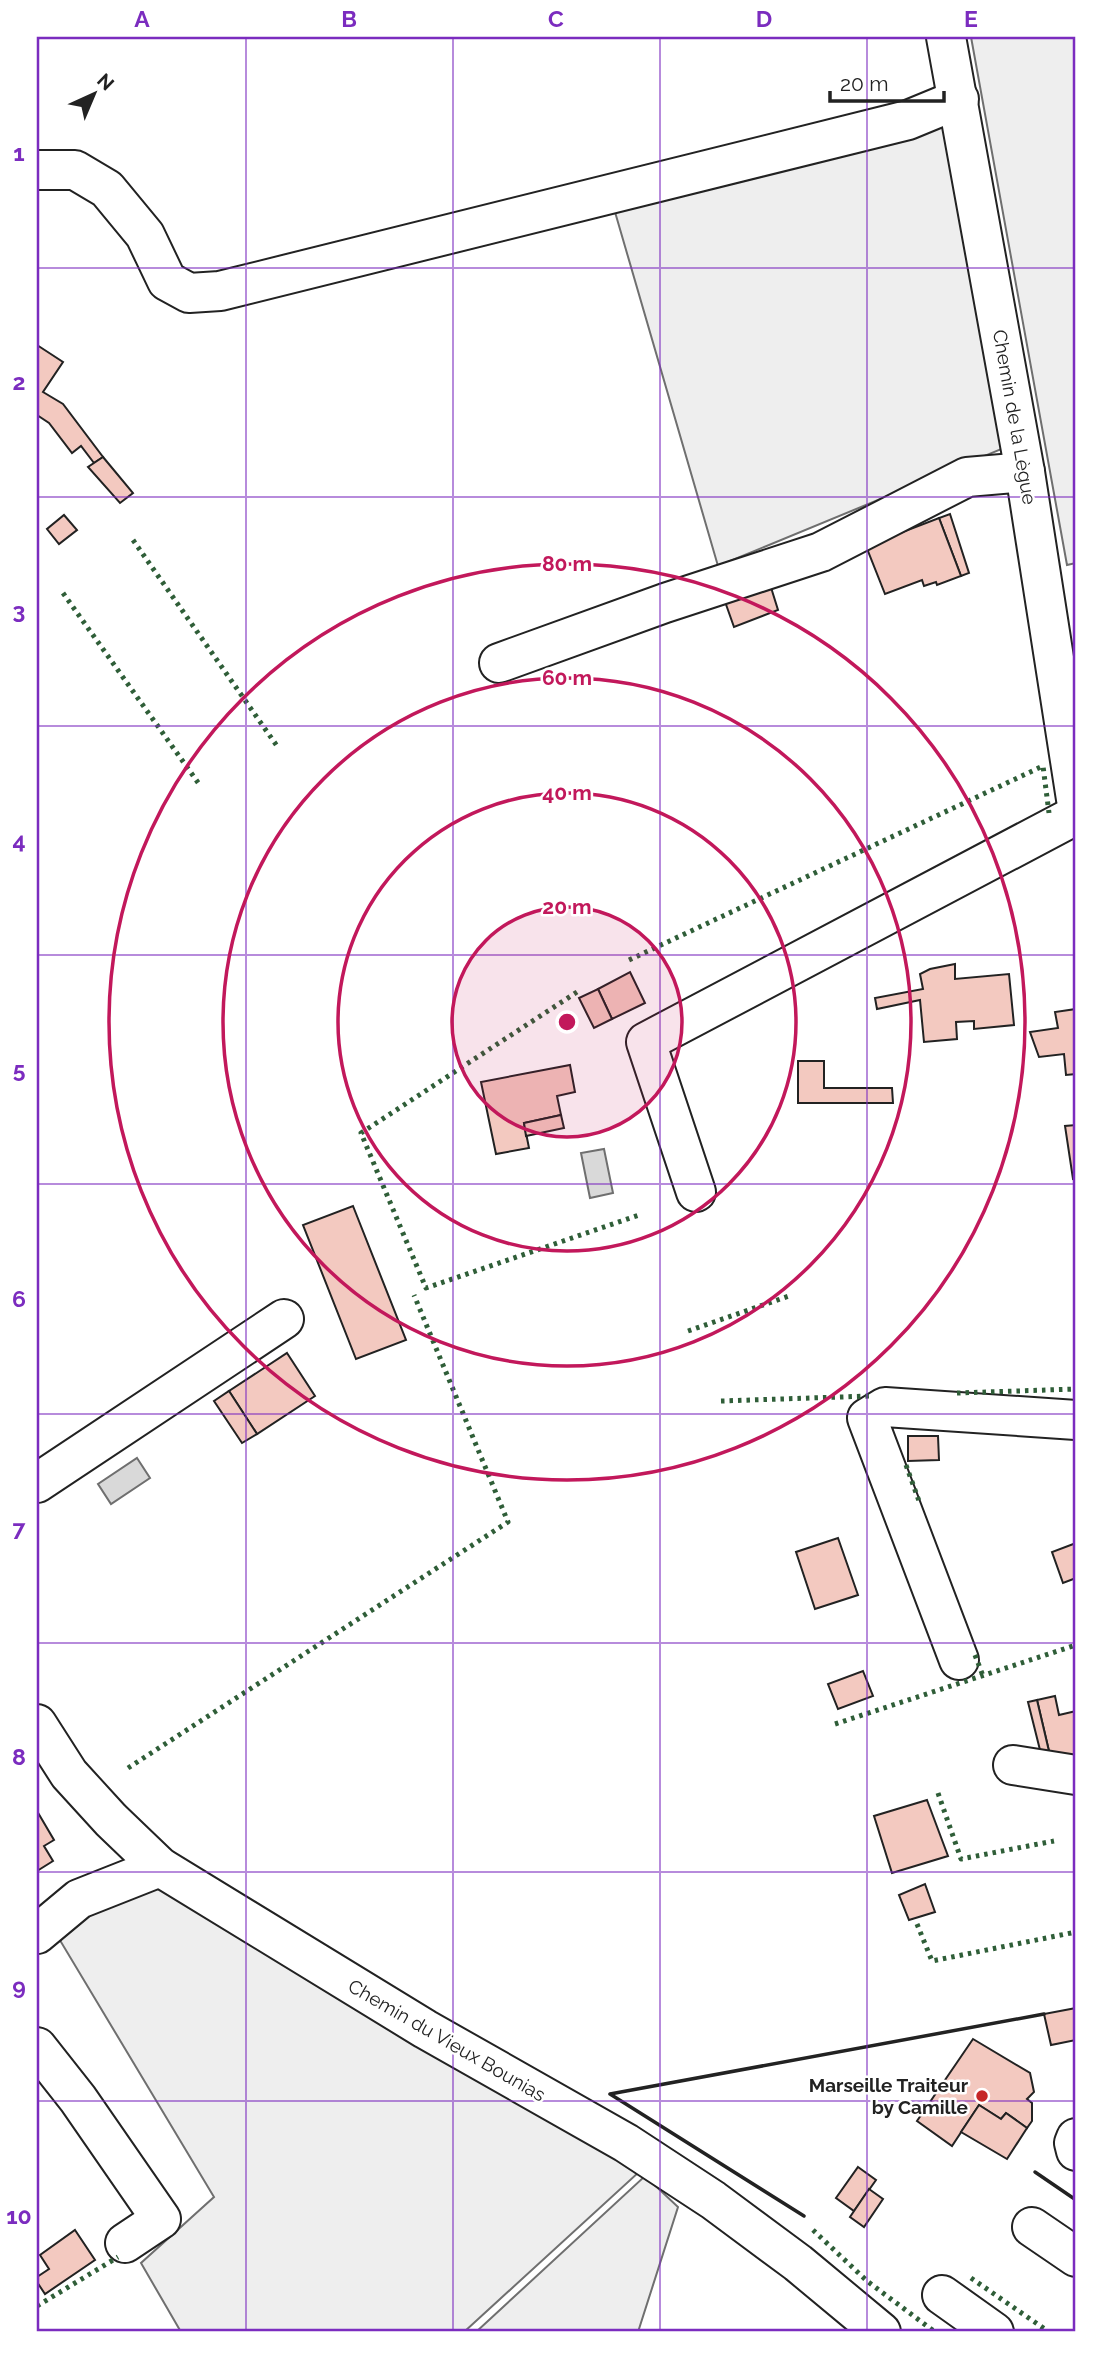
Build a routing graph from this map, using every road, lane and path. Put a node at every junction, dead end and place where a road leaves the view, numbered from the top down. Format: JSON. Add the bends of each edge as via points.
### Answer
{"nodes":[{"id":1,"x":946,"y":37,"type":"edge"},
{"id":2,"x":958,"y":99,"type":"junction"},
{"id":3,"x":37,"y":170,"type":"edge"},
{"id":4,"x":1025,"y":472,"type":"junction"},
{"id":5,"x":499,"y":663,"type":"dead end"},
{"id":6,"x":1076,"y":799,"type":"edge"},
{"id":7,"x":1076,"y":815,"type":"edge"},
{"id":8,"x":696,"y":1192,"type":"dead end"},
{"id":9,"x":284,"y":1319,"type":"dead end"},
{"id":10,"x":1076,"y":1420,"type":"edge"},
{"id":11,"x":37,"y":1483,"type":"edge"},
{"id":12,"x":958,"y":1660,"type":"dead end"},
{"id":13,"x":37,"y":1724,"type":"edge"},
{"id":14,"x":1013,"y":1765,"type":"dead end"},
{"id":15,"x":1076,"y":1774,"type":"edge"},
{"id":16,"x":160,"y":1867,"type":"junction"},
{"id":17,"x":37,"y":1934,"type":"edge"},
{"id":18,"x":37,"y":2047,"type":"edge"},
{"id":19,"x":1076,"y":2138,"type":"edge"},
{"id":20,"x":1076,"y":2151,"type":"edge"},
{"id":21,"x":1032,"y":2227,"type":"dead end"},
{"id":22,"x":125,"y":2243,"type":"dead end"},
{"id":23,"x":1076,"y":2257,"type":"edge"},
{"id":24,"x":942,"y":2295,"type":"dead end"},
{"id":25,"x":881,"y":2332,"type":"edge"},
{"id":26,"x":994,"y":2332,"type":"edge"}],
"edges":[{"from":1,"to":2,"type":"street","name":"Chemin de la Lègue"},
{"from":2,"to":3,"type":"street","via":[[908,120],[220,291],[188,293],[167,281],[145,235],[107,189],[75,170]]},
{"from":2,"to":4,"type":"street","name":"Chemin de la Lègue"},
{"from":4,"to":5,"type":"street","via":[[967,477],[821,552]]},
{"from":4,"to":6,"type":"street","name":"Chemin de la Lègue"},
{"from":7,"to":8,"type":"street","via":[[646,1042]]},
{"from":9,"to":11,"type":"street"},
{"from":10,"to":12,"type":"street","via":[[885,1407],[867,1418]]},
{"from":13,"to":16,"type":"street","name":"Chemin du Vieux Bounias","via":[[69,1774]]},
{"from":14,"to":15,"type":"street"},
{"from":16,"to":17,"type":"street","via":[[79,1899]]},
{"from":16,"to":25,"type":"street","name":"Chemin du Vieux Bounias","via":[[425,2029],[637,2150],[798,2263]]},
{"from":18,"to":22,"type":"street","via":[[161,2219]]},
{"from":19,"to":20,"type":"street"},
{"from":21,"to":23,"type":"street"},
{"from":24,"to":26,"type":"street"}]}
